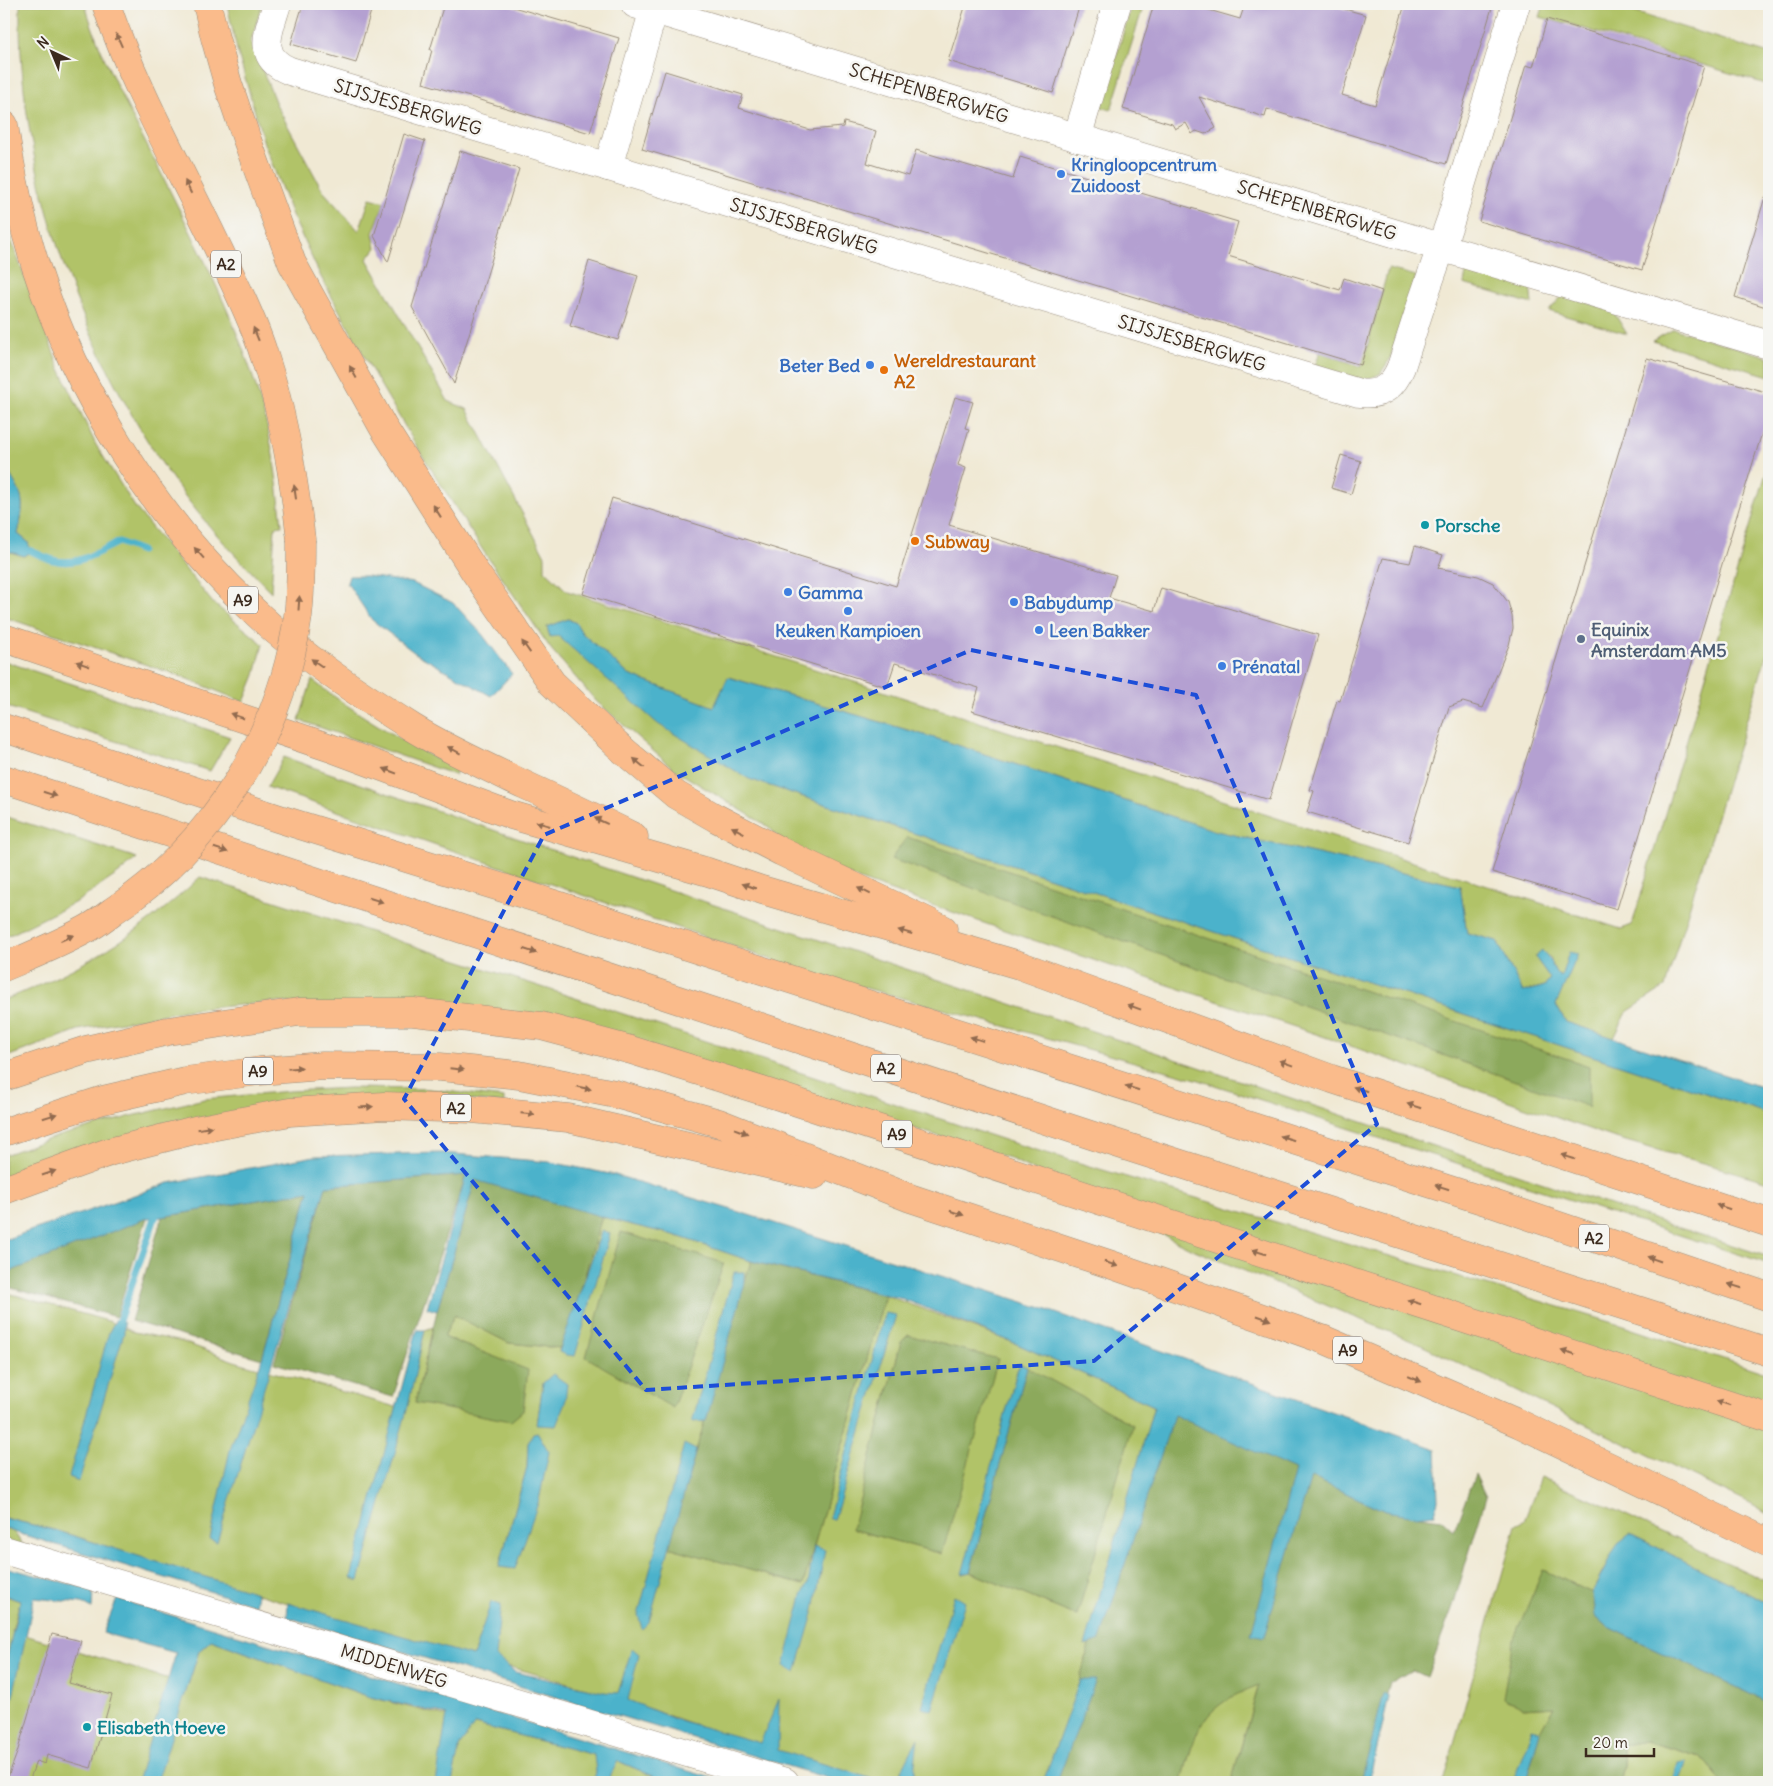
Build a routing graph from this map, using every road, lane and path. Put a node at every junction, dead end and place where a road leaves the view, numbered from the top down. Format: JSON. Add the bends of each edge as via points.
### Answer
{"nodes":[{"id":1,"x":106,"y":4,"type":"edge"},
{"id":2,"x":207,"y":4,"type":"edge"},
{"id":3,"x":277,"y":4,"type":"edge"},
{"id":4,"x":1117,"y":4,"type":"edge"},
{"id":5,"x":1516,"y":4,"type":"edge"},
{"id":6,"x":644,"y":7,"type":"edge"},
{"id":7,"x":4,"y":125,"type":"edge"},
{"id":8,"x":1077,"y":138,"type":"junction"},
{"id":9,"x":608,"y":167,"type":"junction"},
{"id":10,"x":1440,"y":247,"type":"junction"},
{"id":11,"x":1769,"y":345,"type":"edge"},
{"id":12,"x":4,"y":638,"type":"edge"},
{"id":13,"x":4,"y":728,"type":"edge"},
{"id":14,"x":4,"y":779,"type":"edge"},
{"id":15,"x":708,"y":872,"type":"junction"},
{"id":16,"x":14,"y":963,"type":"edge"},
{"id":17,"x":1018,"y":965,"type":"junction"},
{"id":18,"x":4,"y":1077,"type":"edge"},
{"id":19,"x":4,"y":1132,"type":"edge"},
{"id":20,"x":4,"y":1190,"type":"edge"},
{"id":21,"x":910,"y":1198,"type":"junction"},
{"id":22,"x":1769,"y":1223,"type":"edge"},
{"id":23,"x":1769,"y":1297,"type":"edge"},
{"id":24,"x":1769,"y":1352,"type":"edge"},
{"id":25,"x":1769,"y":1418,"type":"edge"},
{"id":26,"x":1769,"y":1543,"type":"edge"},
{"id":27,"x":4,"y":1550,"type":"edge"},
{"id":28,"x":785,"y":1782,"type":"edge"}],
"edges":[{"from":16,"to":1,"type":"highway","number":"A2","one_way":true,"bridge":true,"via":[[86,930],[129,901],[193,844],[246,770],[264,734],[290,656],[298,616],[301,540],[291,461],[264,355],[222,254],[154,119]]},
{"from":17,"to":2,"type":"highway","number":"A9","one_way":true,"via":[[782,852],[676,795],[552,683],[475,572],[383,427],[292,263],[228,84]]},
{"from":3,"to":9,"type":"street","name":"SIJSJESBERGWEG","via":[[266,44],[280,67]]},
{"from":4,"to":8,"type":"street"},
{"from":5,"to":10,"type":"street","name":"SIJSJESBERGWEG"},
{"from":6,"to":8,"type":"street","name":"SCHEPENBERGWEG"},
{"from":6,"to":9,"type":"street"},
{"from":15,"to":7,"type":"highway","number":"A9","one_way":true,"via":[[498,773],[414,728],[303,653],[232,590],[164,512],[92,398],[56,322],[37,268],[20,211]]},
{"from":8,"to":10,"type":"street","name":"SCHEPENBERGWEG"},
{"from":9,"to":10,"type":"street","name":"SIJSJESBERGWEG","via":[[1367,394],[1383,390],[1397,377]]},
{"from":10,"to":11,"type":"street","name":"SCHEPENBERGWEG"},
{"from":15,"to":12,"type":"highway","one_way":true,"via":[[511,815],[331,748]]},
{"from":23,"to":13,"type":"highway","number":"A2","one_way":true,"via":[[1488,1202],[280,819]]},
{"from":14,"to":24,"type":"highway","number":"A2","one_way":true,"via":[[1103,1140]]},
{"from":17,"to":15,"type":"highway","number":"A9","one_way":true},
{"from":22,"to":17,"type":"highway","number":"A9","one_way":true,"via":[[1332,1079]]},
{"from":25,"to":18,"type":"highway","number":"A9","one_way":true,"via":[[772,1094],[541,1026],[412,1012],[299,1012],[168,1032],[86,1050]]},
{"from":19,"to":21,"type":"highway","number":"A9","one_way":true,"via":[[103,1100],[185,1081],[324,1066],[440,1067],[519,1075],[653,1104],[719,1123]]},
{"from":20,"to":21,"type":"highway","number":"A2","one_way":true,"via":[[109,1152],[195,1130],[290,1112],[384,1106],[472,1109],[568,1118]]},
{"from":21,"to":26,"type":"highway","number":"A9","one_way":true,"via":[[1325,1340],[1520,1424]]},
{"from":27,"to":28,"type":"street","name":"MIDDENWEG"}]}
